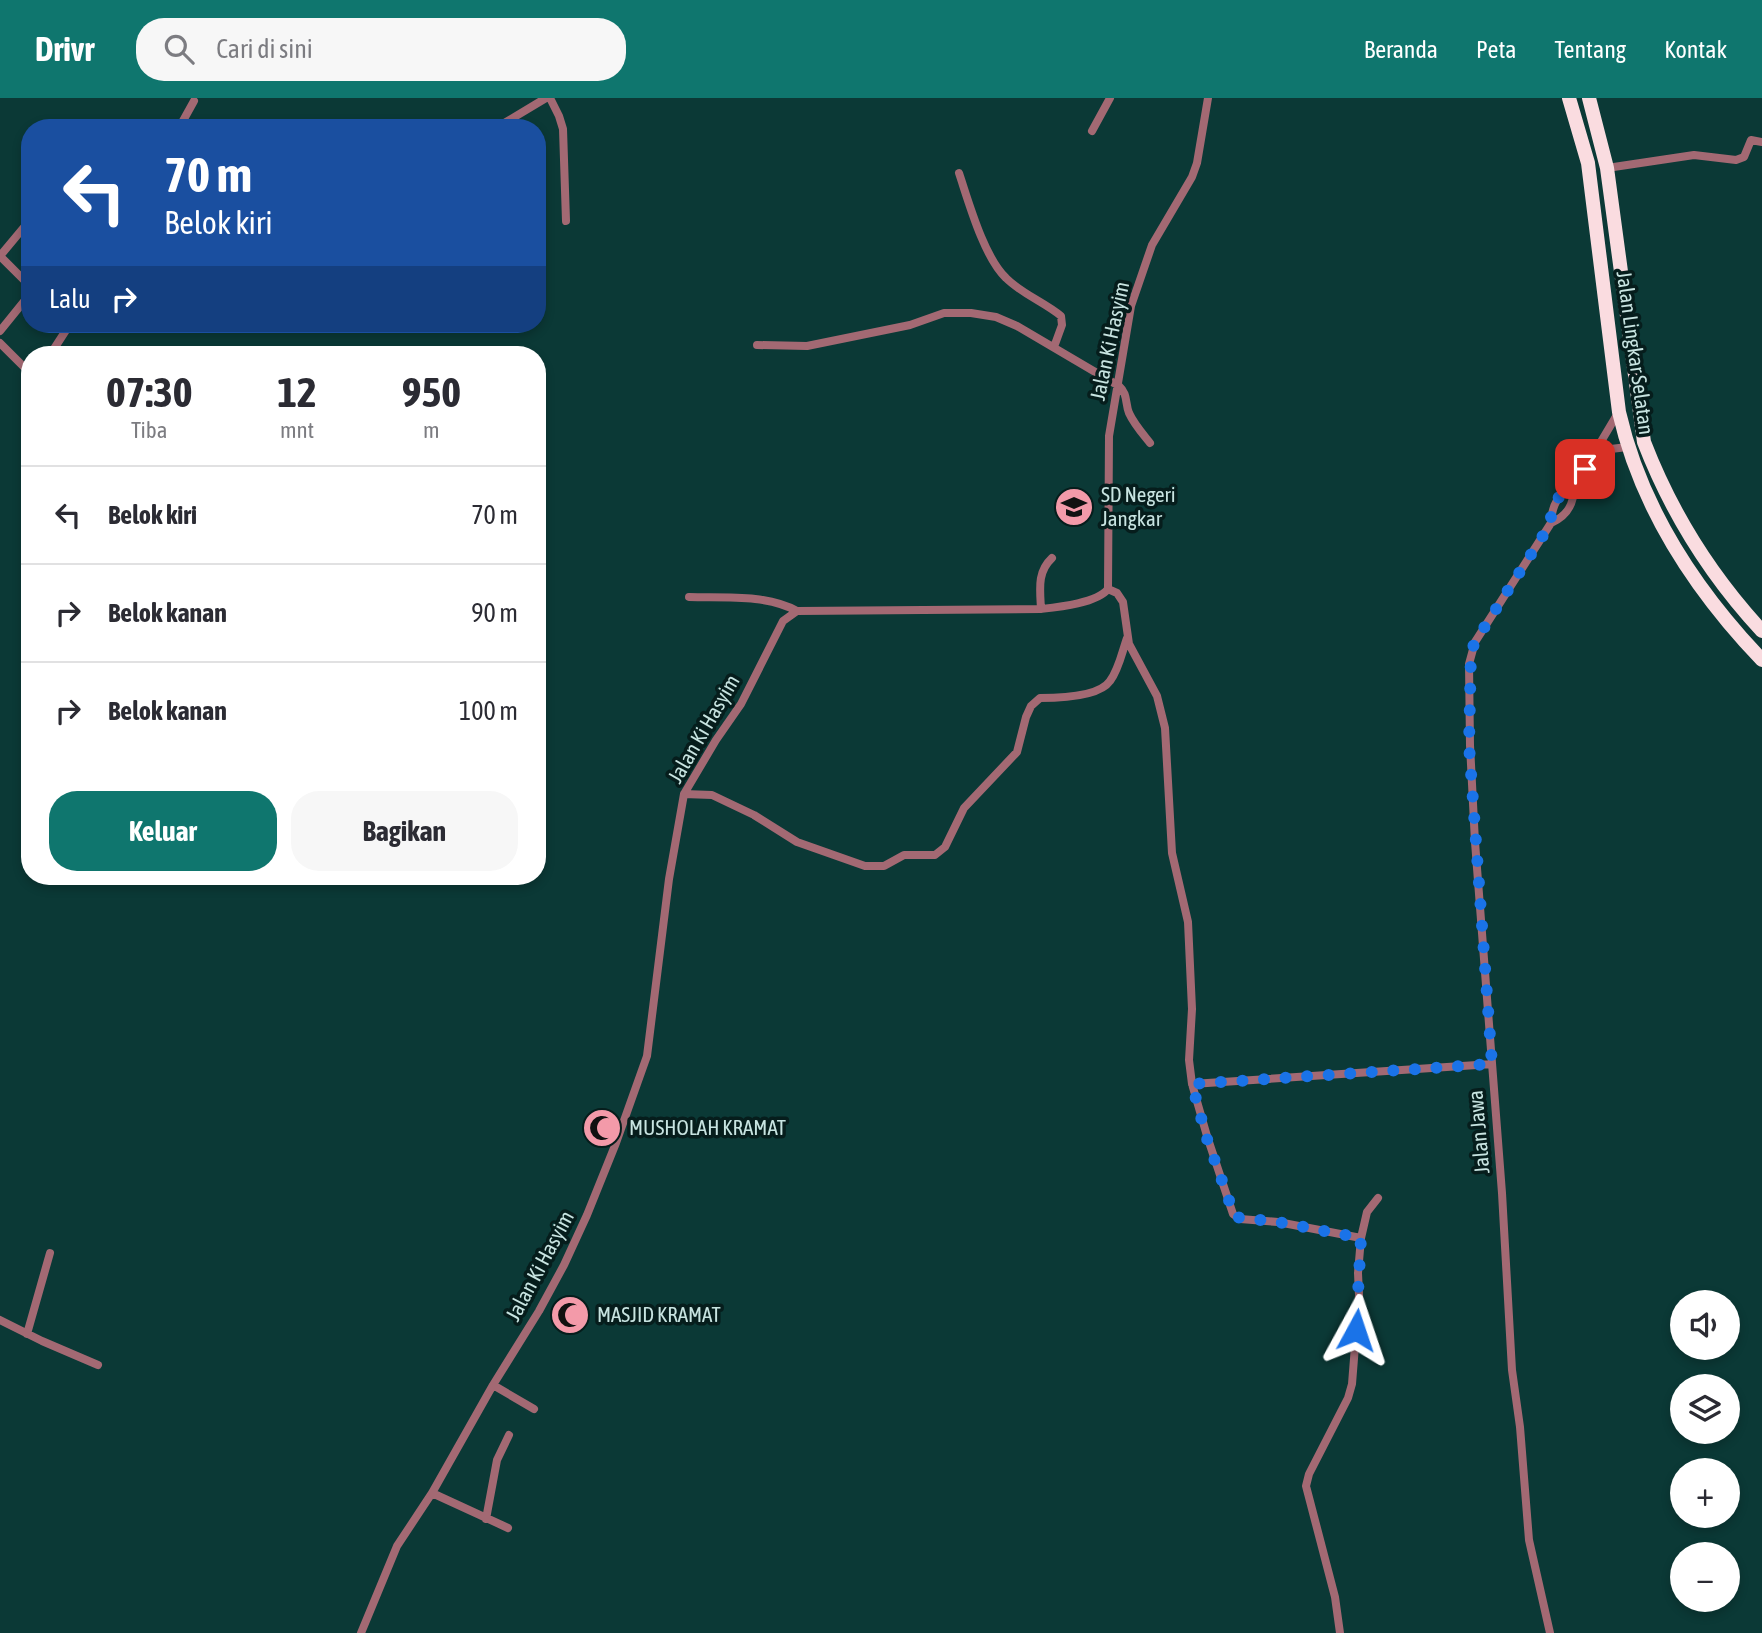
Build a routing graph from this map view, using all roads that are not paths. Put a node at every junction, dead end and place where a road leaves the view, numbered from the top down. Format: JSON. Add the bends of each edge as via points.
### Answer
{"nodes":[{"id":1,"x":548,"y":98,"type":"edge"},
{"id":2,"x":1110,"y":98,"type":"edge"},
{"id":3,"x":1208,"y":98,"type":"edge"},
{"id":4,"x":1569,"y":98,"type":"edge"},
{"id":5,"x":1589,"y":98,"type":"edge"},
{"id":6,"x":194,"y":102,"type":"dead end"},
{"id":7,"x":184,"y":119,"type":"edge"},
{"id":8,"x":512,"y":119,"type":"edge"},
{"id":9,"x":1092,"y":131,"type":"dead end"},
{"id":10,"x":1762,"y":142,"type":"edge"},
{"id":11,"x":1607,"y":168,"type":"junction"},
{"id":12,"x":959,"y":173,"type":"dead end"},
{"id":13,"x":566,"y":221,"type":"dead end"},
{"id":14,"x":21,"y":231,"type":"edge"},
{"id":15,"x":21,"y":277,"type":"edge"},
{"id":16,"x":21,"y":305,"type":"edge"},
{"id":17,"x":0,"y":331,"type":"edge"},
{"id":18,"x":0,"y":343,"type":"edge"},
{"id":19,"x":757,"y":345,"type":"dead end"},
{"id":20,"x":1054,"y":347,"type":"junction"},
{"id":21,"x":21,"y":364,"type":"edge"},
{"id":22,"x":1119,"y":386,"type":"junction"},
{"id":23,"x":1619,"y":412,"type":"junction"},
{"id":24,"x":1150,"y":443,"type":"dead end"},
{"id":25,"x":1627,"y":447,"type":"junction"},
{"id":26,"x":1595,"y":451,"type":"junction"},
{"id":27,"x":1659,"y":481,"type":"junction"},
{"id":28,"x":1574,"y":487,"type":"junction"},
{"id":29,"x":1645,"y":490,"type":"junction"},
{"id":30,"x":1152,"y":517,"type":"dead end"},
{"id":31,"x":1109,"y":522,"type":"junction"},
{"id":32,"x":1551,"y":523,"type":"junction"},
{"id":33,"x":1052,"y":558,"type":"dead end"},
{"id":34,"x":1108,"y":589,"type":"junction"},
{"id":35,"x":689,"y":597,"type":"dead end"},
{"id":36,"x":1041,"y":609,"type":"junction"},
{"id":37,"x":797,"y":611,"type":"junction"},
{"id":38,"x":1762,"y":631,"type":"edge"},
{"id":39,"x":1128,"y":636,"type":"junction"},
{"id":40,"x":1762,"y":660,"type":"edge"},
{"id":41,"x":684,"y":794,"type":"junction"},
{"id":42,"x":1492,"y":1064,"type":"junction"},
{"id":43,"x":1192,"y":1084,"type":"junction"},
{"id":44,"x":1378,"y":1198,"type":"dead end"},
{"id":45,"x":1361,"y":1238,"type":"junction"},
{"id":46,"x":50,"y":1254,"type":"dead end"},
{"id":47,"x":0,"y":1320,"type":"edge"},
{"id":48,"x":27,"y":1334,"type":"junction"},
{"id":49,"x":98,"y":1365,"type":"dead end"},
{"id":50,"x":493,"y":1385,"type":"junction"},
{"id":51,"x":534,"y":1409,"type":"dead end"},
{"id":52,"x":509,"y":1435,"type":"dead end"},
{"id":53,"x":432,"y":1493,"type":"junction"},
{"id":54,"x":486,"y":1519,"type":"junction"},
{"id":55,"x":508,"y":1528,"type":"dead end"},
{"id":56,"x":361,"y":1633,"type":"edge"},
{"id":57,"x":1340,"y":1633,"type":"edge"},
{"id":58,"x":1550,"y":1633,"type":"edge"}],
"edges":[{"from":1,"to":8,"type":"street"},
{"from":1,"to":13,"type":"street","via":[[563,130]]},
{"from":2,"to":9,"type":"street"},
{"from":3,"to":22,"type":"street","name":"Jalan Ki Hasyim","via":[[1197,163],[1152,245],[1131,306]]},
{"from":4,"to":23,"type":"highway","name":"Jalan Lingkar Selatan","via":[[1587,163]]},
{"from":5,"to":11,"type":"highway","name":"Jalan Lingkar Selatan"},
{"from":6,"to":7,"type":"street"},
{"from":10,"to":11,"type":"street","via":[[1751,140],[1744,157],[1736,160],[1701,154]]},
{"from":11,"to":27,"type":"highway","name":"Jalan Lingkar Selatan","via":[[1644,442]]},
{"from":12,"to":20,"type":"street","via":[[1001,272],[1061,316]]},
{"from":14,"to":15,"type":"street","via":[[0,257]]},
{"from":16,"to":17,"type":"street"},
{"from":18,"to":21,"type":"street"},
{"from":19,"to":20,"type":"street","via":[[807,346],[960,312],[1007,321]]},
{"from":20,"to":22,"type":"street"},
{"from":22,"to":24,"type":"street","via":[[1134,423]]},
{"from":22,"to":31,"type":"street","name":"Jalan Ki Hasyim","via":[[1109,436]]},
{"from":23,"to":25,"type":"highway","name":"Jalan Lingkar Selatan"},
{"from":23,"to":26,"type":"street","name":"Jalan Jawa"},
{"from":25,"to":26,"type":"street"},
{"from":25,"to":29,"type":"highway","name":"Jalan Lingkar Selatan"},
{"from":26,"to":28,"type":"street","name":"Jalan Jawa"},
{"from":27,"to":29,"type":"highway"},
{"from":27,"to":38,"type":"highway","name":"Jalan Lingkar Selatan","via":[[1711,568]]},
{"from":28,"to":32,"type":"street","name":"Jalan Jawa","via":[[1561,493]]},
{"from":28,"to":32,"type":"street","name":"Jalan Jawa","via":[[1574,499],[1563,518]]},
{"from":29,"to":40,"type":"highway","name":"Jalan Lingkar Selatan","via":[[1694,579]]},
{"from":30,"to":31,"type":"street"},
{"from":31,"to":34,"type":"street","name":"Jalan Ki Hasyim"},
{"from":32,"to":42,"type":"street","name":"Jalan Jawa","via":[[1475,642],[1469,664],[1469,745]]},
{"from":33,"to":36,"type":"street","via":[[1041,573]]},
{"from":34,"to":36,"type":"street","via":[[1068,606]]},
{"from":34,"to":39,"type":"street","via":[[1123,602]]},
{"from":35,"to":37,"type":"street","via":[[761,600]]},
{"from":36,"to":37,"type":"street"},
{"from":37,"to":41,"type":"street","name":"Jalan Ki Hasyim","via":[[783,621],[741,704]]},
{"from":39,"to":41,"type":"street","via":[[1107,685],[1083,695],[1035,701],[1017,752],[964,808],[945,847],[935,855],[904,855],[884,866],[865,866],[797,842],[712,795]]},
{"from":39,"to":43,"type":"street","via":[[1157,696],[1165,728],[1172,853],[1188,922]]},
{"from":41,"to":50,"type":"street","name":"Jalan Ki Hasyim","via":[[642,1071],[564,1265]]},
{"from":42,"to":43,"type":"street"},
{"from":42,"to":58,"type":"street","name":"Jalan Jawa","via":[[1512,1370],[1529,1540]]},
{"from":43,"to":45,"type":"street","via":[[1235,1217]]},
{"from":44,"to":45,"type":"street","via":[[1367,1212]]},
{"from":45,"to":57,"type":"street","via":[[1352,1384],[1306,1486]]},
{"from":46,"to":48,"type":"street"},
{"from":47,"to":48,"type":"street"},
{"from":48,"to":49,"type":"street"},
{"from":50,"to":51,"type":"street"},
{"from":50,"to":53,"type":"street","name":"Jalan Ki Hasyim"},
{"from":52,"to":54,"type":"street","via":[[497,1460]]},
{"from":53,"to":54,"type":"street"},
{"from":53,"to":56,"type":"street","name":"Jalan Ki Hasyim","via":[[397,1546]]},
{"from":54,"to":55,"type":"street"}]}
